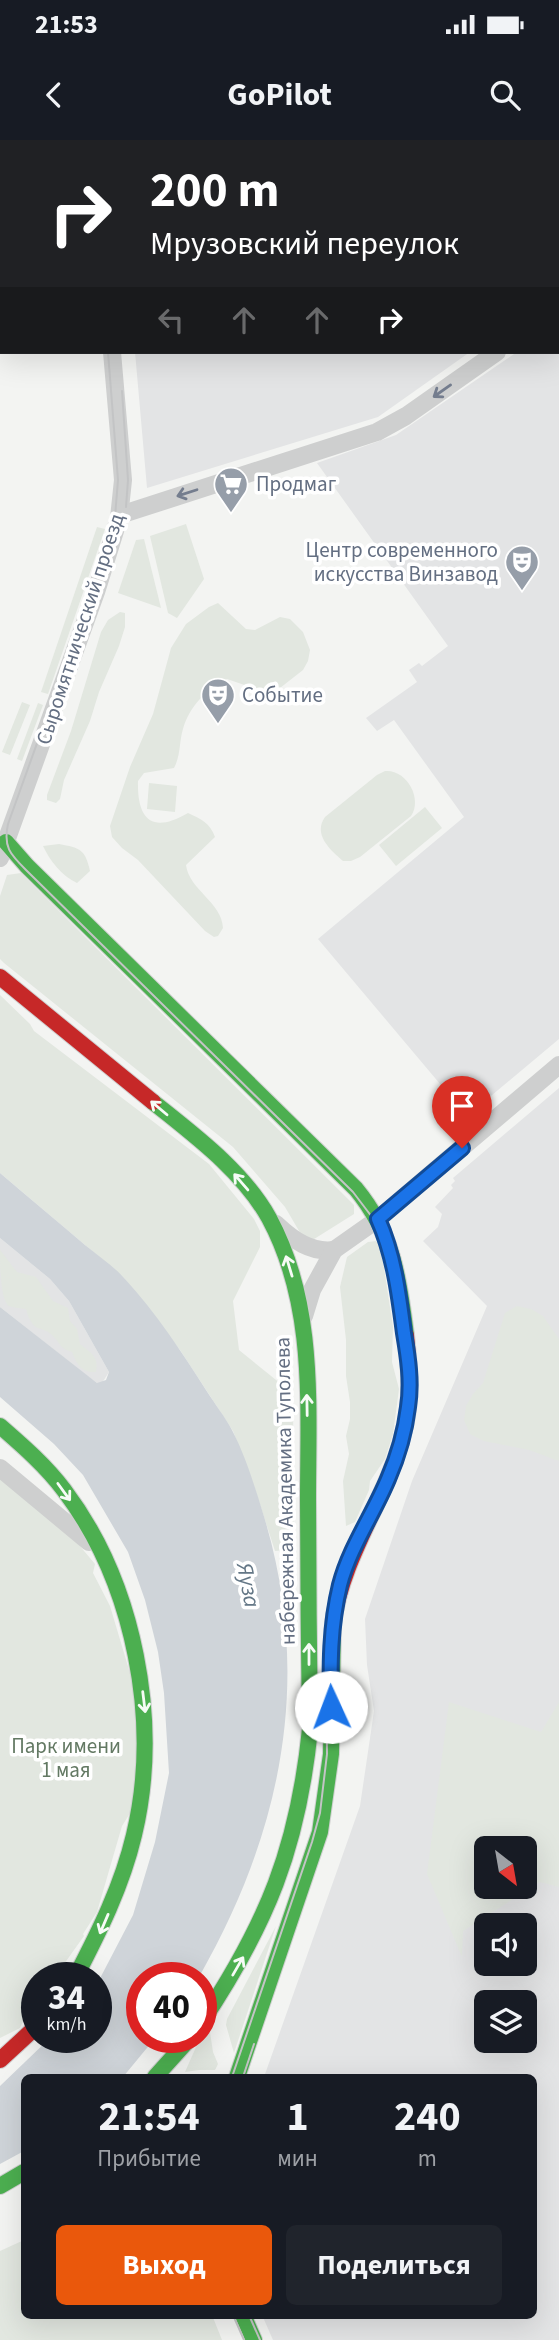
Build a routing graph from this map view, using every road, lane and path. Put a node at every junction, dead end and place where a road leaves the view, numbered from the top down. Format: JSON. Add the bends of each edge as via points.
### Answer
{"nodes":[{"id":1,"x":113,"y":354,"type":"edge"},
{"id":2,"x":494,"y":354,"type":"edge"},
{"id":3,"x":120,"y":515,"type":"junction"},
{"id":4,"x":3,"y":850,"type":"edge"},
{"id":5,"x":0,"y":977,"type":"edge"},
{"id":6,"x":559,"y":1065,"type":"edge"},
{"id":7,"x":267,"y":1215,"type":"junction"},
{"id":8,"x":378,"y":1219,"type":"junction"},
{"id":9,"x":334,"y":1250,"type":"junction"},
{"id":10,"x":303,"y":1321,"type":"junction"},
{"id":11,"x":0,"y":1426,"type":"edge"},
{"id":12,"x":32,"y":1454,"type":"junction"},
{"id":13,"x":7,"y":1473,"type":"edge"},
{"id":14,"x":103,"y":1555,"type":"junction"},
{"id":15,"x":84,"y":1962,"type":"edge"},
{"id":16,"x":217,"y":1999,"type":"edge"},
{"id":17,"x":21,"y":2041,"type":"edge"},
{"id":18,"x":177,"y":2053,"type":"edge"},
{"id":19,"x":0,"y":2060,"type":"edge"},
{"id":20,"x":158,"y":2074,"type":"edge"},
{"id":21,"x":238,"y":2074,"type":"edge"},
{"id":22,"x":21,"y":2174,"type":"edge"},
{"id":23,"x":0,"y":2186,"type":"edge"},
{"id":24,"x":245,"y":2319,"type":"edge"},
{"id":25,"x":254,"y":2340,"type":"edge"}],
"edges":[{"from":1,"to":3,"type":"street","name":"Сыромятнический проезд","via":[[123,480]]},
{"from":2,"to":3,"type":"street","one_way":true,"via":[[377,432]]},
{"from":3,"to":4,"type":"street","name":"Сыромятнический проезд"},
{"from":4,"to":8,"type":"main road","via":[[27,866],[356,1189]]},
{"from":7,"to":5,"type":"main road","name":"набережная Академика Туполева","one_way":true,"via":[[212,1152]]},
{"from":6,"to":8,"type":"street"},
{"from":7,"to":9,"type":"street","via":[[307,1247]]},
{"from":10,"to":7,"type":"main road","name":"набережная Академика Туполева","one_way":true,"via":[[288,1262]]},
{"from":8,"to":9,"type":"street"},
{"from":8,"to":21,"type":"main road","via":[[390,1248],[399,1294],[409,1405],[387,1481],[353,1547],[341,1583],[330,1646],[331,1754],[324,1815]]},
{"from":9,"to":10,"type":"street","via":[[312,1290]]},
{"from":16,"to":10,"type":"main road","name":"набережная Академика Туполева","one_way":true,"via":[[270,1905],[301,1809],[307,1771],[308,1473]]},
{"from":11,"to":12,"type":"main road"},
{"from":12,"to":13,"type":"street","via":[[33,1472],[23,1480]]},
{"from":12,"to":14,"type":"main road","one_way":true,"via":[[64,1491]]},
{"from":13,"to":14,"type":"street"},
{"from":14,"to":15,"type":"main road","one_way":true,"via":[[139,1663],[147,1722],[137,1829],[121,1882]]},
{"from":17,"to":19,"type":"main road"},
{"from":18,"to":20,"type":"main road"},
{"from":22,"to":23,"type":"main road"},
{"from":24,"to":25,"type":"main road"}]}
